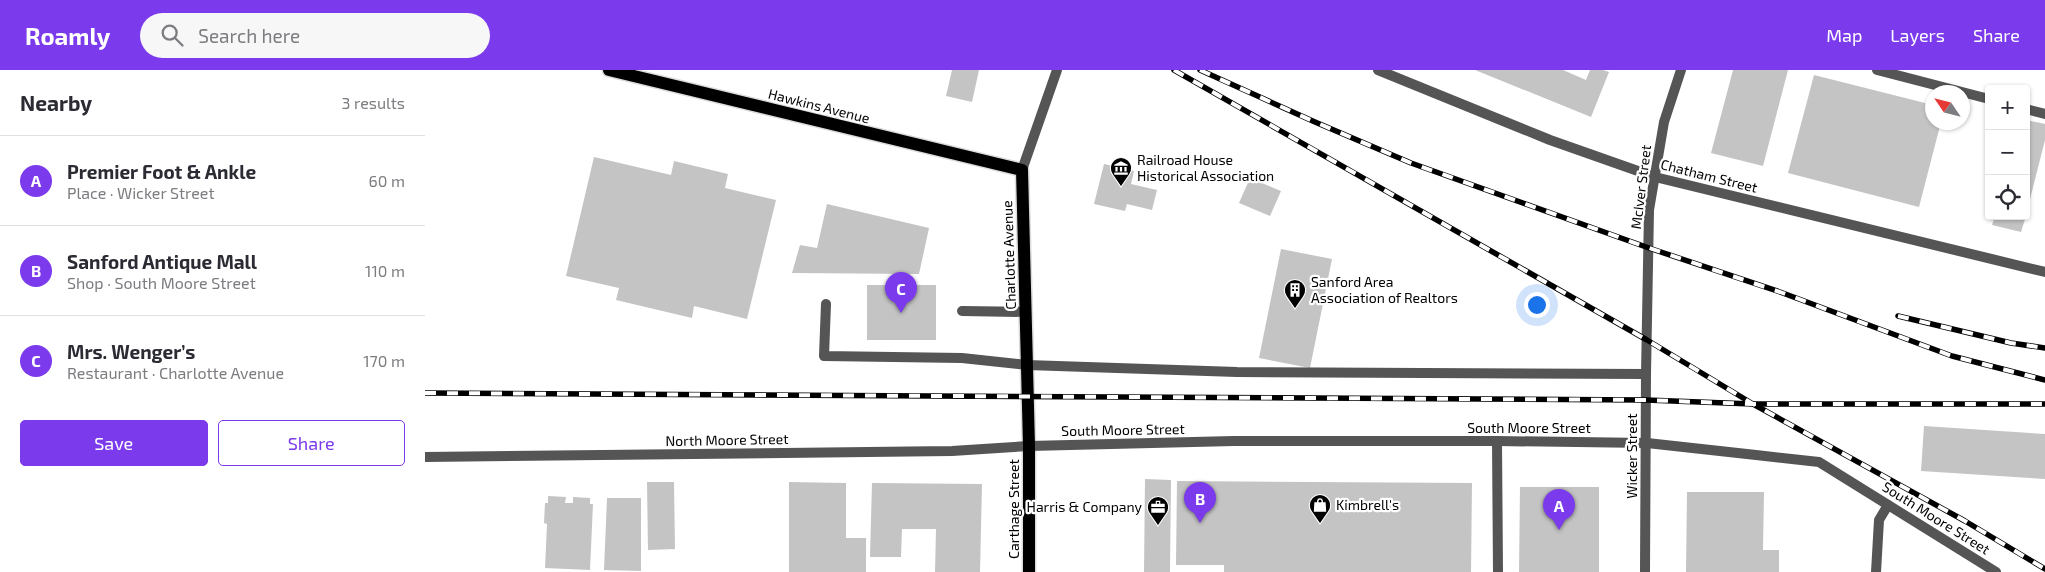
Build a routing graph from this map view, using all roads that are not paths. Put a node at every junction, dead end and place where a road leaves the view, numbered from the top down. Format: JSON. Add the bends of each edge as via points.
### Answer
{"nodes":[{"id":1,"x":609,"y":70,"type":"edge"},
{"id":2,"x":1057,"y":70,"type":"edge"},
{"id":3,"x":1378,"y":70,"type":"edge"},
{"id":4,"x":1681,"y":70,"type":"edge"},
{"id":5,"x":1877,"y":70,"type":"edge"},
{"id":6,"x":1985,"y":98,"type":"edge"},
{"id":7,"x":2030,"y":110,"type":"edge"},
{"id":8,"x":2045,"y":114,"type":"edge"},
{"id":9,"x":1022,"y":170,"type":"junction"},
{"id":10,"x":1655,"y":177,"type":"junction"},
{"id":11,"x":2045,"y":272,"type":"edge"},
{"id":12,"x":826,"y":304,"type":"dead end"},
{"id":13,"x":962,"y":310,"type":"dead end"},
{"id":14,"x":1026,"y":312,"type":"junction"},
{"id":15,"x":1647,"y":340,"type":"joint"},
{"id":16,"x":1027,"y":365,"type":"junction"},
{"id":17,"x":1645,"y":374,"type":"junction"},
{"id":18,"x":1497,"y":441,"type":"junction"},
{"id":19,"x":1647,"y":443,"type":"junction"},
{"id":20,"x":1029,"y":446,"type":"junction"},
{"id":21,"x":425,"y":457,"type":"edge"},
{"id":22,"x":1888,"y":505,"type":"junction"},
{"id":23,"x":1029,"y":572,"type":"edge"},
{"id":24,"x":1497,"y":572,"type":"edge"},
{"id":25,"x":1645,"y":572,"type":"edge"},
{"id":26,"x":1877,"y":572,"type":"edge"},
{"id":27,"x":1995,"y":572,"type":"edge"}],
"edges":[{"from":1,"to":9,"type":"main road","name":"Hawkins Avenue"},
{"from":2,"to":9,"type":"street","name":"Charlotte Avenue"},
{"from":3,"to":10,"type":"street","name":"Chatham Street","via":[[1550,140]]},
{"from":4,"to":10,"type":"street","name":"McIver Street","via":[[1664,122]]},
{"from":5,"to":6,"type":"street"},
{"from":7,"to":8,"type":"street"},
{"from":9,"to":14,"type":"main road","name":"Charlotte Avenue"},
{"from":10,"to":11,"type":"street","name":"Chatham Street"},
{"from":10,"to":15,"type":"street","name":"McIver Street","via":[[1649,217]]},
{"from":12,"to":16,"type":"street","via":[[824,356],[962,358]]},
{"from":13,"to":14,"type":"street"},
{"from":14,"to":16,"type":"main road","name":"Charlotte Avenue"},
{"from":15,"to":17,"type":"street","name":"Wicker Street"},
{"from":16,"to":17,"type":"street","via":[[1237,372]]},
{"from":16,"to":20,"type":"main road","name":"Charlotte Avenue"},
{"from":17,"to":19,"type":"street","name":"Wicker Street"},
{"from":18,"to":19,"type":"street","name":"South Moore Street"},
{"from":18,"to":20,"type":"street","name":"South Moore Street","via":[[1234,441]]},
{"from":18,"to":24,"type":"street"},
{"from":19,"to":22,"type":"street","name":"South Moore Street","via":[[1819,462]]},
{"from":19,"to":25,"type":"street","name":"Wicker Street"},
{"from":20,"to":21,"type":"street","name":"North Moore Street","via":[[953,451]]},
{"from":20,"to":23,"type":"main road","name":"Carthage Street"},
{"from":22,"to":26,"type":"street","via":[[1879,520]]},
{"from":22,"to":27,"type":"street","name":"South Moore Street"}]}
